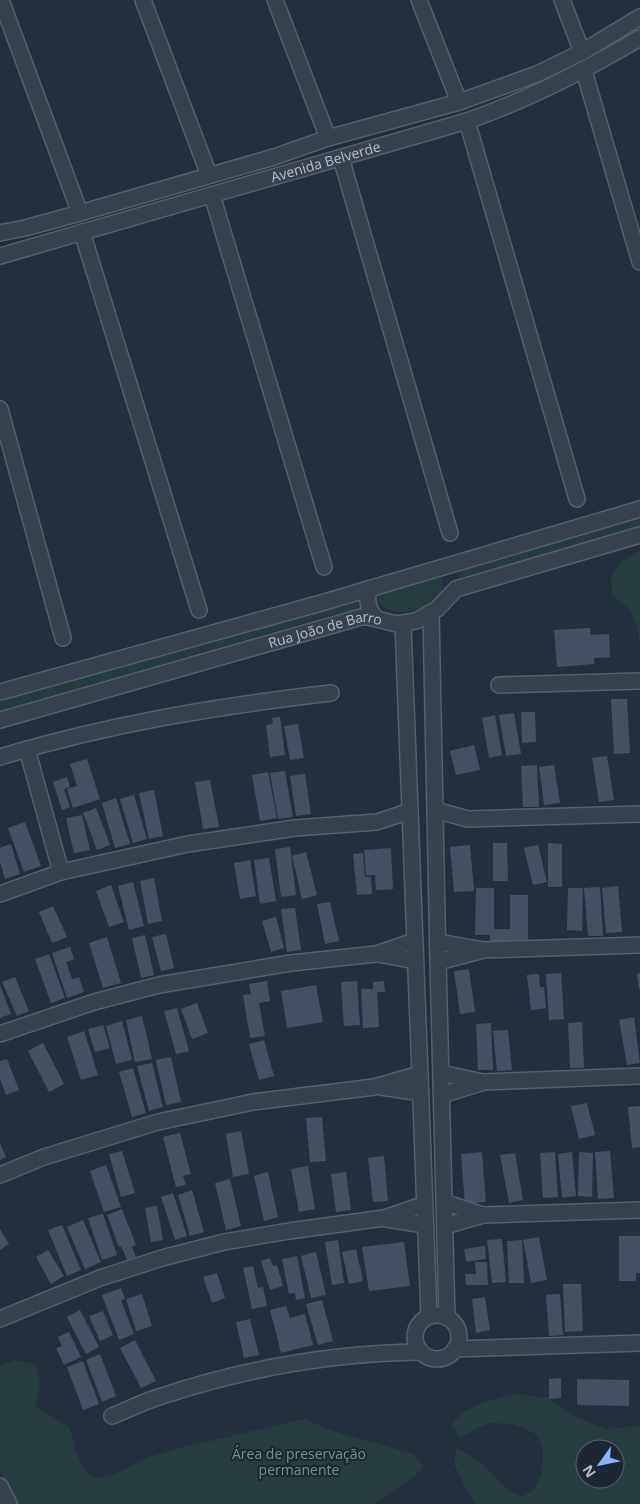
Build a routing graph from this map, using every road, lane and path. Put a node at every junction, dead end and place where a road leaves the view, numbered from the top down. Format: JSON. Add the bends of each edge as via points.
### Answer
{"nodes":[{"id":1,"x":1,"y":0,"type":"edge"},
{"id":2,"x":143,"y":0,"type":"edge"},
{"id":3,"x":276,"y":0,"type":"edge"},
{"id":4,"x":419,"y":0,"type":"edge"},
{"id":5,"x":562,"y":0,"type":"edge"},
{"id":6,"x":640,"y":18,"type":"edge"},
{"id":7,"x":640,"y":38,"type":"edge"},
{"id":8,"x":582,"y":52,"type":"junction"},
{"id":9,"x":556,"y":65,"type":"junction"},
{"id":10,"x":584,"y":71,"type":"junction"},
{"id":11,"x":518,"y":82,"type":"junction"},
{"id":12,"x":537,"y":94,"type":"junction"},
{"id":13,"x":459,"y":102,"type":"junction"},
{"id":14,"x":500,"y":110,"type":"junction"},
{"id":15,"x":467,"y":121,"type":"junction"},
{"id":16,"x":328,"y":138,"type":"junction"},
{"id":17,"x":307,"y":145,"type":"junction"},
{"id":18,"x":274,"y":157,"type":"junction"},
{"id":19,"x":341,"y":158,"type":"junction"},
{"id":20,"x":294,"y":170,"type":"junction"},
{"id":21,"x":209,"y":175,"type":"junction"},
{"id":22,"x":251,"y":183,"type":"junction"},
{"id":23,"x":212,"y":194,"type":"junction"},
{"id":24,"x":80,"y":213,"type":"junction"},
{"id":25,"x":54,"y":220,"type":"junction"},
{"id":26,"x":25,"y":228,"type":"junction"},
{"id":27,"x":82,"y":232,"type":"junction"},
{"id":28,"x":0,"y":233,"type":"edge"},
{"id":29,"x":46,"y":242,"type":"junction"},
{"id":30,"x":2,"y":255,"type":"edge"},
{"id":31,"x":640,"y":262,"type":"edge"},
{"id":32,"x":0,"y":409,"type":"edge"},
{"id":33,"x":577,"y":499,"type":"dead end"},
{"id":34,"x":640,"y":509,"type":"edge"},
{"id":35,"x":450,"y":533,"type":"dead end"},
{"id":36,"x":640,"y":535,"type":"edge"},
{"id":37,"x":324,"y":567,"type":"dead end"},
{"id":38,"x":440,"y":568,"type":"junction"},
{"id":39,"x":369,"y":589,"type":"junction"},
{"id":40,"x":449,"y":595,"type":"junction"},
{"id":41,"x":199,"y":610,"type":"dead end"},
{"id":42,"x":431,"y":613,"type":"junction"},
{"id":43,"x":377,"y":619,"type":"junction"},
{"id":44,"x":403,"y":624,"type":"junction"},
{"id":45,"x":63,"y":638,"type":"dead end"},
{"id":46,"x":640,"y":681,"type":"edge"},
{"id":47,"x":498,"y":685,"type":"dead end"},
{"id":48,"x":0,"y":692,"type":"edge"},
{"id":49,"x":331,"y":693,"type":"dead end"},
{"id":50,"x":433,"y":696,"type":"junction"},
{"id":51,"x":406,"y":698,"type":"junction"},
{"id":52,"x":0,"y":720,"type":"edge"},
{"id":53,"x":27,"y":749,"type":"junction"},
{"id":54,"x":434,"y":749,"type":"junction"},
{"id":55,"x":408,"y":750,"type":"junction"},
{"id":56,"x":0,"y":757,"type":"edge"},
{"id":57,"x":435,"y":810,"type":"junction"},
{"id":58,"x":410,"y":811,"type":"junction"},
{"id":59,"x":640,"y":814,"type":"edge"},
{"id":60,"x":468,"y":819,"type":"junction"},
{"id":61,"x":376,"y":822,"type":"junction"},
{"id":62,"x":436,"y":830,"type":"junction"},
{"id":63,"x":410,"y":833,"type":"junction"},
{"id":64,"x":61,"y":872,"type":"junction"},
{"id":65,"x":0,"y":894,"type":"edge"},
{"id":66,"x":414,"y":942,"type":"junction"},
{"id":67,"x":438,"y":942,"type":"junction"},
{"id":68,"x":640,"y":945,"type":"edge"},
{"id":69,"x":484,"y":950,"type":"junction"},
{"id":70,"x":376,"y":954,"type":"junction"},
{"id":71,"x":415,"y":961,"type":"junction"},
{"id":72,"x":438,"y":962,"type":"junction"},
{"id":73,"x":440,"y":1018,"type":"junction"},
{"id":74,"x":418,"y":1019,"type":"junction"},
{"id":75,"x":0,"y":1034,"type":"edge"},
{"id":76,"x":441,"y":1073,"type":"junction"},
{"id":77,"x":420,"y":1074,"type":"junction"},
{"id":78,"x":640,"y":1076,"type":"edge"},
{"id":79,"x":483,"y":1082,"type":"junction"},
{"id":80,"x":374,"y":1087,"type":"junction"},
{"id":81,"x":421,"y":1093,"type":"junction"},
{"id":82,"x":442,"y":1095,"type":"junction"},
{"id":83,"x":0,"y":1175,"type":"edge"},
{"id":84,"x":444,"y":1202,"type":"junction"},
{"id":85,"x":425,"y":1204,"type":"junction"},
{"id":86,"x":640,"y":1210,"type":"edge"},
{"id":87,"x":483,"y":1214,"type":"junction"},
{"id":88,"x":384,"y":1218,"type":"junction"},
{"id":89,"x":425,"y":1225,"type":"junction"},
{"id":90,"x":444,"y":1226,"type":"junction"},
{"id":91,"x":429,"y":1316,"type":"junction"},
{"id":92,"x":447,"y":1318,"type":"junction"},
{"id":93,"x":0,"y":1319,"type":"edge"},
{"id":94,"x":457,"y":1342,"type":"junction"},
{"id":95,"x":640,"y":1343,"type":"edge"},
{"id":96,"x":418,"y":1346,"type":"junction"},
{"id":97,"x":112,"y":1416,"type":"dead end"},
{"id":98,"x":0,"y":1486,"type":"edge"},
{"id":99,"x":8,"y":1504,"type":"edge"}],
"edges":[{"from":1,"to":24,"type":"street"},
{"from":2,"to":21,"type":"street"},
{"from":3,"to":16,"type":"street"},
{"from":4,"to":13,"type":"street"},
{"from":5,"to":8,"type":"street"},
{"from":6,"to":8,"type":"street","name":"Avenida Belverde"},
{"from":7,"to":10,"type":"street","name":"Avenida Belverde"},
{"from":8,"to":9,"type":"street","name":"Avenida Belverde"},
{"from":9,"to":11,"type":"street","name":"Avenida Belverde"},
{"from":9,"to":12,"type":"street","via":[[535,81],[533,88]]},
{"from":10,"to":12,"type":"street","name":"Avenida Belverde"},
{"from":10,"to":31,"type":"street"},
{"from":11,"to":13,"type":"street","name":"Avenida Belverde"},
{"from":11,"to":14,"type":"street","via":[[511,98]]},
{"from":12,"to":14,"type":"street","name":"Avenida Belverde"},
{"from":13,"to":16,"type":"street","name":"Avenida Belverde"},
{"from":14,"to":15,"type":"street","name":"Avenida Belverde"},
{"from":15,"to":19,"type":"street","name":"Avenida Belverde"},
{"from":15,"to":33,"type":"street"},
{"from":16,"to":17,"type":"street","name":"Avenida Belverde"},
{"from":17,"to":18,"type":"street","name":"Avenida Belverde"},
{"from":17,"to":20,"type":"street","via":[[291,157],[289,162]]},
{"from":18,"to":21,"type":"street","name":"Avenida Belverde"},
{"from":18,"to":22,"type":"street","via":[[267,171]]},
{"from":19,"to":20,"type":"street","name":"Avenida Belverde"},
{"from":19,"to":35,"type":"street"},
{"from":20,"to":22,"type":"street","name":"Avenida Belverde"},
{"from":21,"to":24,"type":"street","name":"Avenida Belverde"},
{"from":22,"to":23,"type":"street","name":"Avenida Belverde"},
{"from":23,"to":27,"type":"street","name":"Avenida Belverde"},
{"from":23,"to":37,"type":"street"},
{"from":24,"to":25,"type":"street","name":"Avenida Belverde"},
{"from":25,"to":26,"type":"street","name":"Avenida Belverde"},
{"from":25,"to":29,"type":"street","via":[[38,232]]},
{"from":26,"to":28,"type":"street","name":"Avenida Belverde"},
{"from":26,"to":30,"type":"street","via":[[19,243]]},
{"from":27,"to":29,"type":"street","name":"Avenida Belverde"},
{"from":27,"to":41,"type":"street"},
{"from":29,"to":30,"type":"street","name":"Avenida Belverde"},
{"from":32,"to":45,"type":"street"},
{"from":34,"to":38,"type":"street","name":"Rua João de Barro"},
{"from":36,"to":40,"type":"street","name":"Rua João de Barro","via":[[456,589]]},
{"from":38,"to":39,"type":"street","name":"Rua João de Barro"},
{"from":38,"to":40,"type":"street","via":[[448,575]]},
{"from":39,"to":43,"type":"street","via":[[367,603]]},
{"from":39,"to":48,"type":"street","name":"Rua João de Barro"},
{"from":40,"to":42,"type":"street","name":"Rua João de Barro"},
{"from":42,"to":44,"type":"street","name":"Rua João de Barro"},
{"from":42,"to":50,"type":"street"},
{"from":43,"to":44,"type":"street","name":"Rua João de Barro"},
{"from":43,"to":52,"type":"street","name":"Rua João de Barro","via":[[361,617]]},
{"from":44,"to":51,"type":"street"},
{"from":46,"to":47,"type":"street"},
{"from":49,"to":53,"type":"street","via":[[168,716]]},
{"from":50,"to":51,"type":"street"},
{"from":50,"to":54,"type":"street"},
{"from":51,"to":55,"type":"street"},
{"from":53,"to":56,"type":"street"},
{"from":53,"to":64,"type":"street"},
{"from":54,"to":55,"type":"street"},
{"from":54,"to":57,"type":"street"},
{"from":55,"to":58,"type":"street"},
{"from":57,"to":60,"type":"street"},
{"from":57,"to":62,"type":"street"},
{"from":58,"to":61,"type":"street"},
{"from":58,"to":63,"type":"street"},
{"from":59,"to":60,"type":"street"},
{"from":60,"to":62,"type":"street"},
{"from":61,"to":63,"type":"street"},
{"from":61,"to":64,"type":"street","via":[[295,828],[188,844]]},
{"from":62,"to":67,"type":"street"},
{"from":63,"to":66,"type":"street"},
{"from":64,"to":65,"type":"street"},
{"from":66,"to":70,"type":"street"},
{"from":66,"to":71,"type":"street"},
{"from":67,"to":69,"type":"street"},
{"from":67,"to":72,"type":"street"},
{"from":68,"to":69,"type":"street"},
{"from":69,"to":72,"type":"street"},
{"from":70,"to":71,"type":"street"},
{"from":70,"to":75,"type":"street","via":[[291,963],[159,985],[94,1002]]},
{"from":71,"to":74,"type":"street"},
{"from":72,"to":73,"type":"street"},
{"from":73,"to":74,"type":"street"},
{"from":73,"to":76,"type":"street"},
{"from":74,"to":77,"type":"street"},
{"from":76,"to":79,"type":"street"},
{"from":76,"to":82,"type":"street"},
{"from":77,"to":80,"type":"street"},
{"from":77,"to":81,"type":"street"},
{"from":78,"to":79,"type":"street"},
{"from":79,"to":82,"type":"street"},
{"from":80,"to":81,"type":"street"},
{"from":80,"to":83,"type":"street","via":[[253,1102],[158,1122],[53,1154]]},
{"from":81,"to":85,"type":"street"},
{"from":82,"to":84,"type":"street"},
{"from":84,"to":87,"type":"street"},
{"from":84,"to":90,"type":"street"},
{"from":85,"to":88,"type":"street"},
{"from":85,"to":89,"type":"street"},
{"from":86,"to":87,"type":"street"},
{"from":87,"to":90,"type":"street"},
{"from":88,"to":89,"type":"street"},
{"from":88,"to":93,"type":"street","via":[[289,1230],[162,1258],[100,1278]]},
{"from":89,"to":91,"type":"street"},
{"from":90,"to":92,"type":"street"},
{"from":91,"to":92,"type":"street"},
{"from":91,"to":96,"type":"street","via":[[422,1320],[415,1333]]},
{"from":92,"to":94,"type":"street","via":[[455,1325]]},
{"from":94,"to":95,"type":"street","via":[[496,1348]]},
{"from":94,"to":96,"type":"street","via":[[452,1353],[442,1358],[430,1358]]},
{"from":96,"to":97,"type":"street","via":[[313,1359],[247,1372],[161,1396]]},
{"from":98,"to":99,"type":"street"}]}
